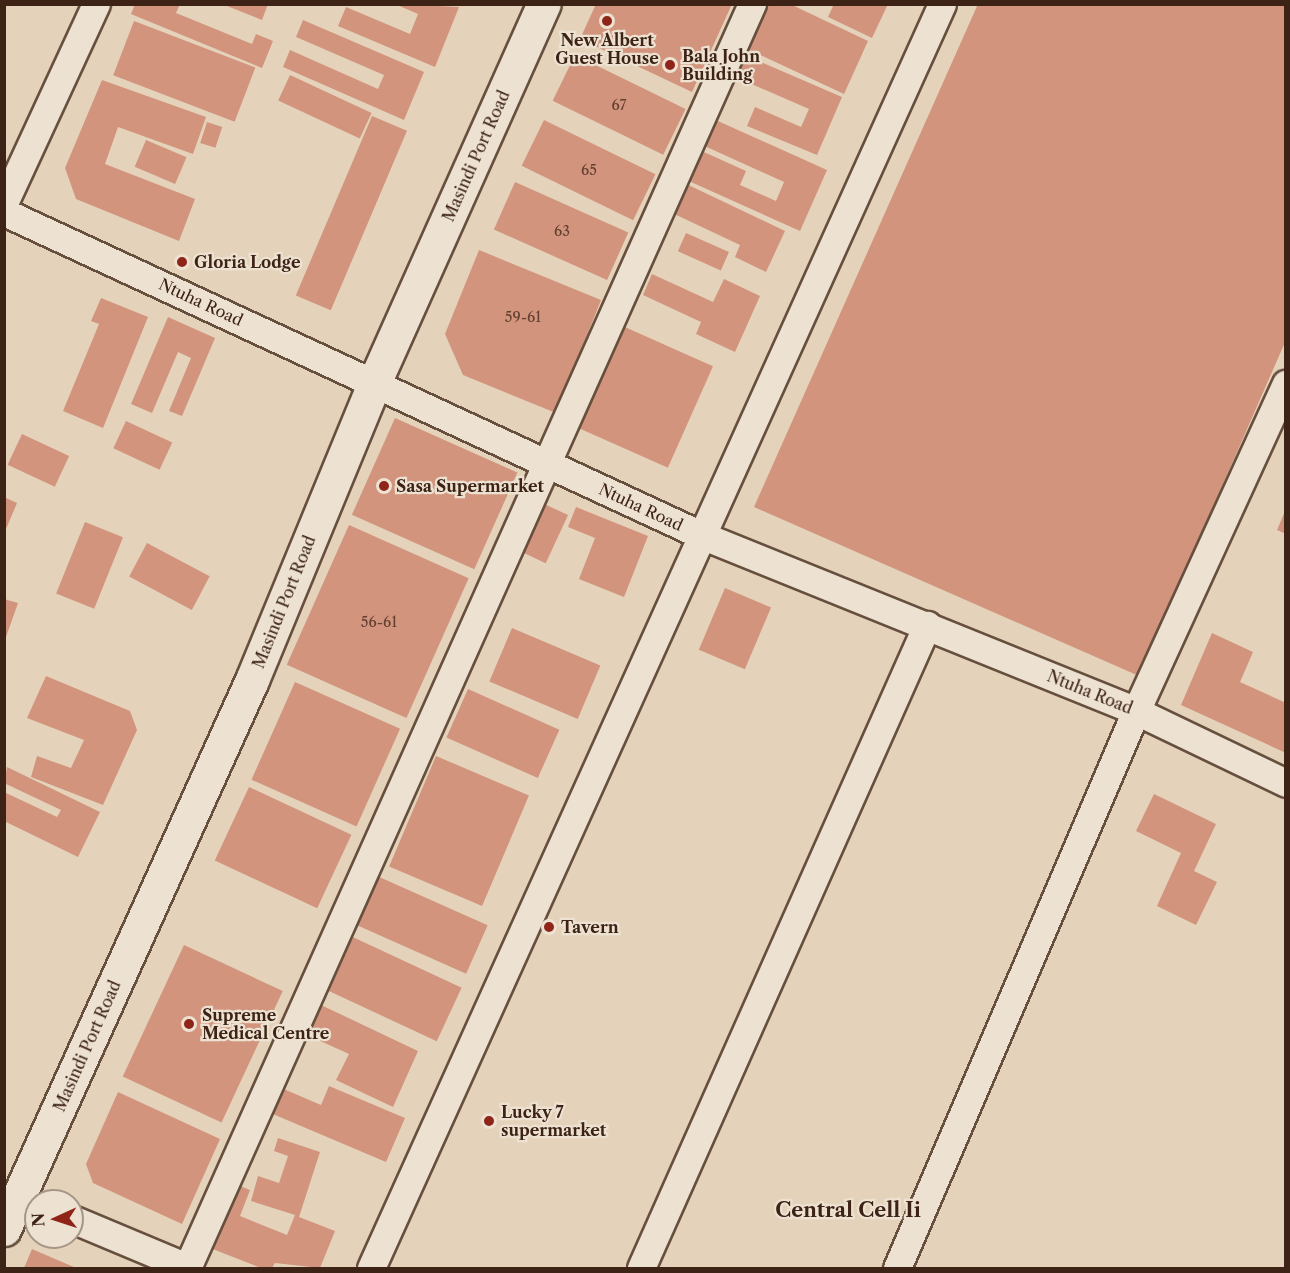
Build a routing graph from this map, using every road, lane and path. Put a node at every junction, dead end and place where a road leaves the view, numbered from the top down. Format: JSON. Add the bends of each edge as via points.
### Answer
{"nodes":[{"id":1,"x":96,"y":4,"type":"edge"},
{"id":2,"x":544,"y":4,"type":"edge"},
{"id":3,"x":752,"y":4,"type":"edge"},
{"id":4,"x":942,"y":4,"type":"edge"},
{"id":5,"x":4,"y":202,"type":"edge"},
{"id":6,"x":4,"y":212,"type":"edge"},
{"id":7,"x":375,"y":381,"type":"junction"},
{"id":8,"x":1286,"y":384,"type":"edge"},
{"id":9,"x":548,"y":464,"type":"junction"},
{"id":10,"x":701,"y":535,"type":"junction"},
{"id":11,"x":927,"y":625,"type":"junction"},
{"id":12,"x":1136,"y":711,"type":"junction"},
{"id":13,"x":1286,"y":783,"type":"edge"},
{"id":14,"x":32,"y":1189,"type":"edge"},
{"id":15,"x":24,"y":1205,"type":"edge"},
{"id":16,"x":84,"y":1225,"type":"edge"},
{"id":17,"x":4,"y":1229,"type":"edge"},
{"id":18,"x":188,"y":1268,"type":"edge"},
{"id":19,"x":370,"y":1269,"type":"edge"},
{"id":20,"x":641,"y":1269,"type":"edge"},
{"id":21,"x":897,"y":1269,"type":"edge"}],
"edges":[{"from":1,"to":5,"type":"street"},
{"from":2,"to":7,"type":"main road","name":"Masindi Port Road"},
{"from":3,"to":9,"type":"street"},
{"from":4,"to":10,"type":"street"},
{"from":6,"to":7,"type":"street","name":"Ntuha Road"},
{"from":7,"to":9,"type":"street","name":"Ntuha Road"},
{"from":7,"to":14,"type":"main road","name":"Masindi Port Road","via":[[252,680]]},
{"from":8,"to":12,"type":"street"},
{"from":9,"to":10,"type":"street","name":"Ntuha Road"},
{"from":9,"to":18,"type":"street"},
{"from":10,"to":11,"type":"street","name":"Ntuha Road"},
{"from":10,"to":19,"type":"street"},
{"from":11,"to":12,"type":"street","name":"Ntuha Road"},
{"from":11,"to":20,"type":"street"},
{"from":12,"to":13,"type":"street","name":"Ntuha Road"},
{"from":12,"to":21,"type":"street"},
{"from":15,"to":17,"type":"main road","name":"Masindi Port Road"},
{"from":16,"to":18,"type":"street"}]}
